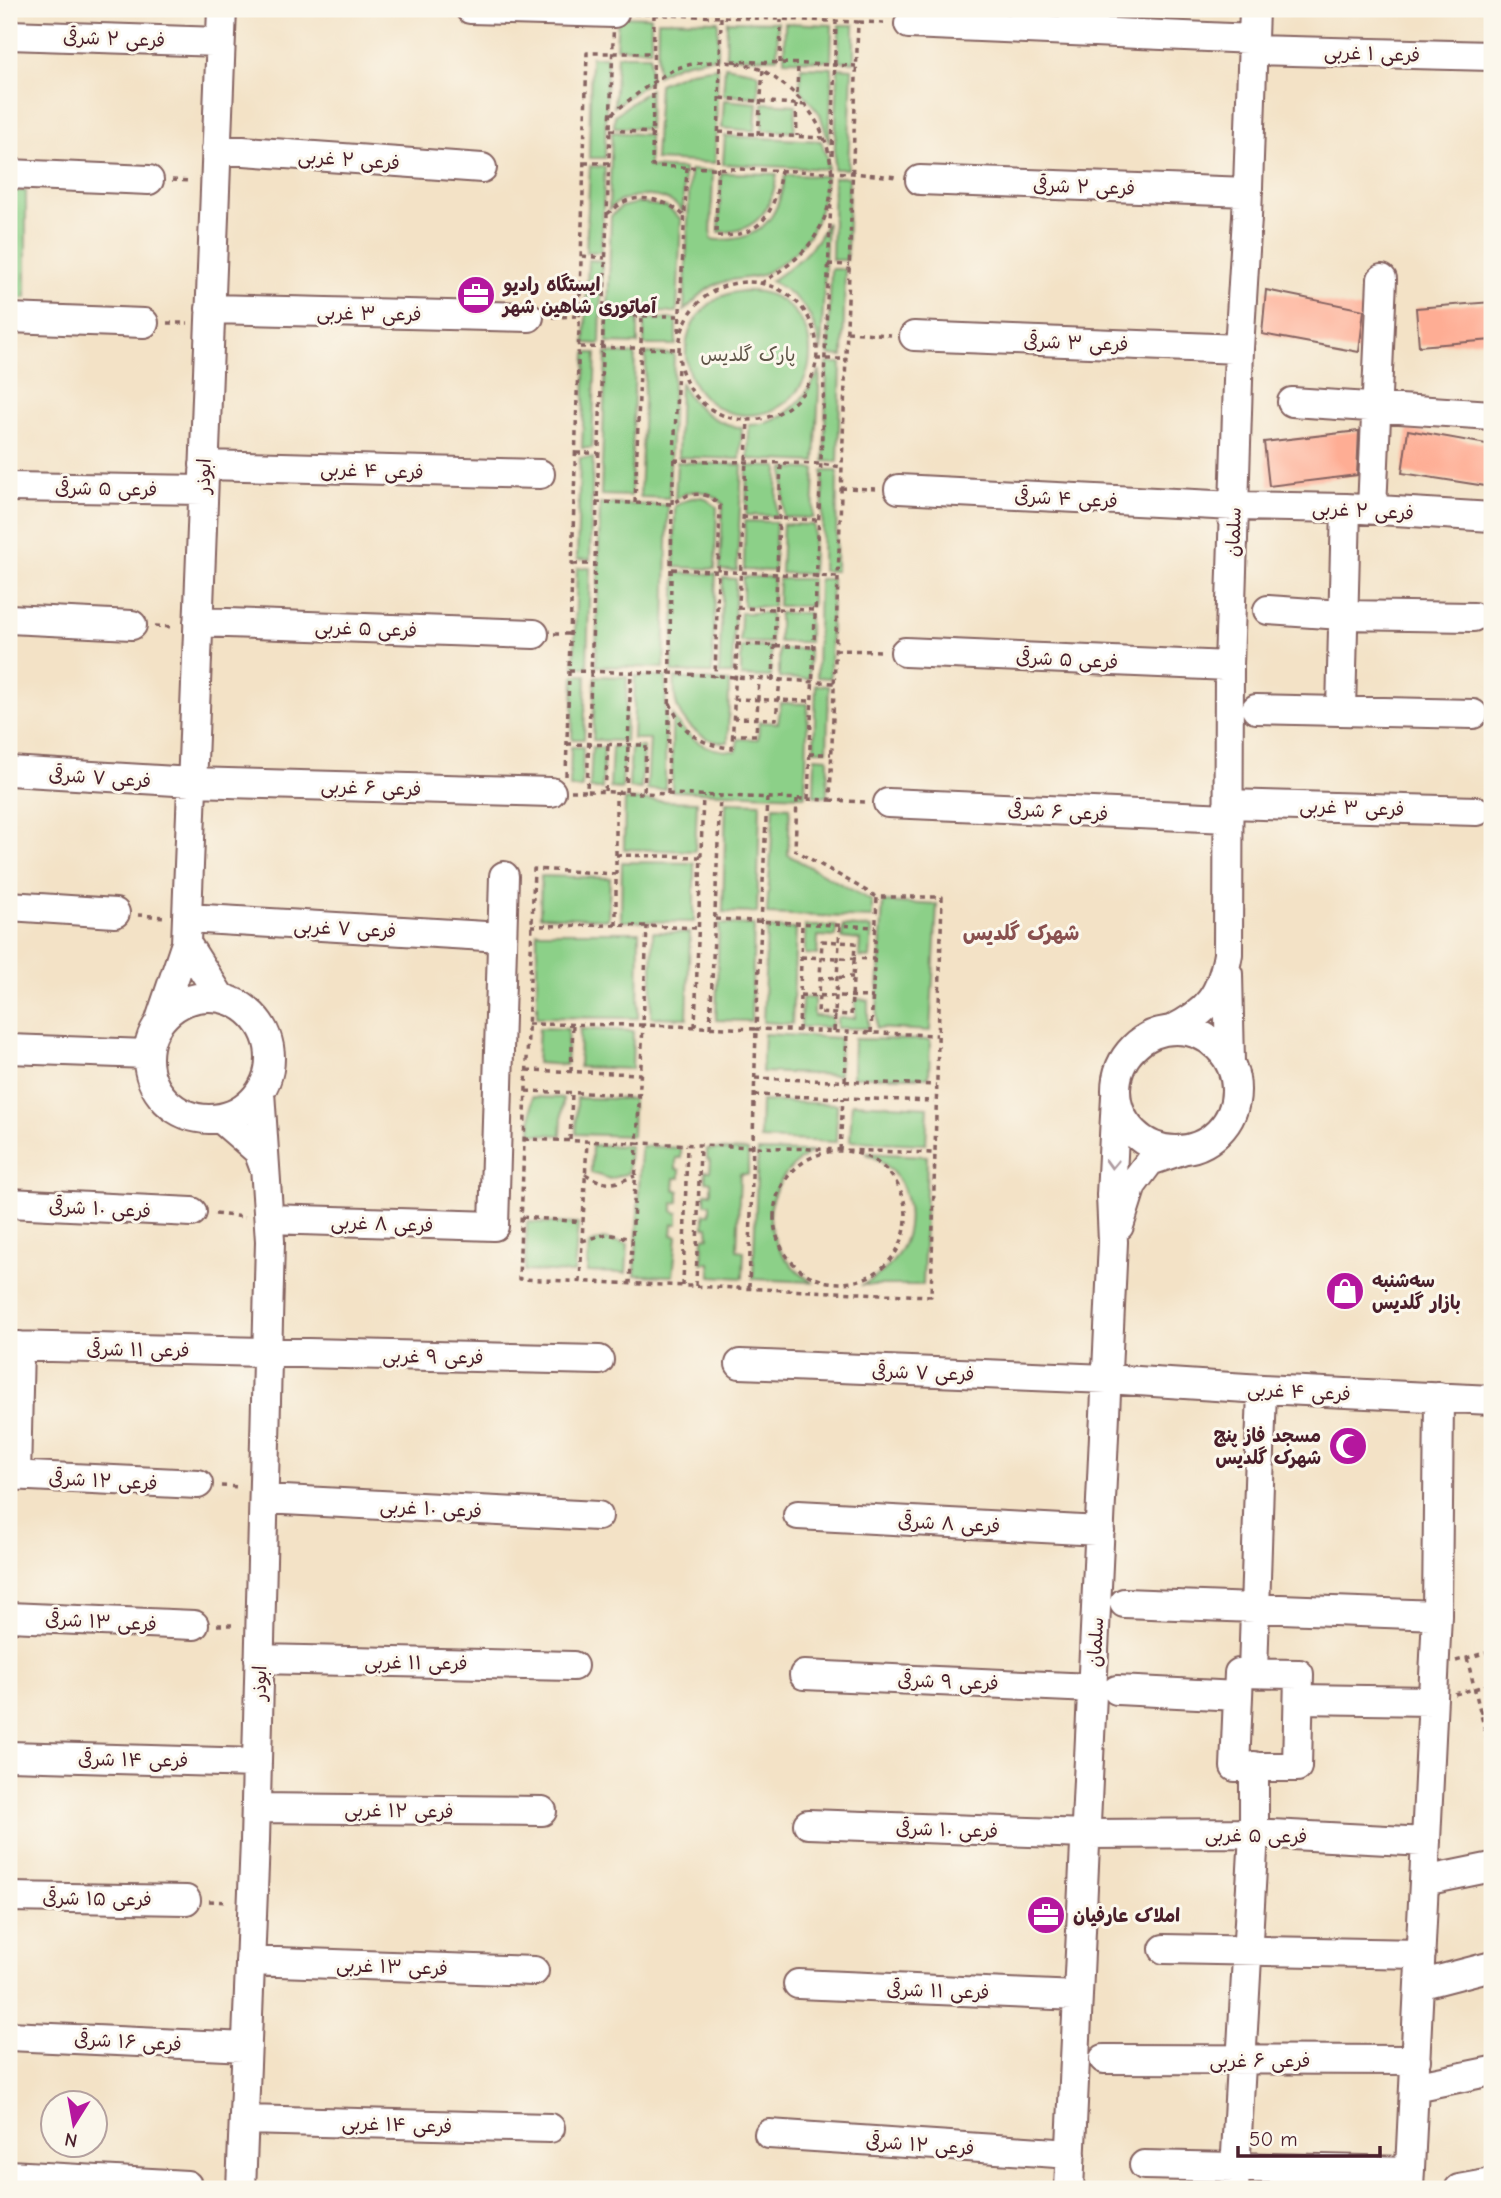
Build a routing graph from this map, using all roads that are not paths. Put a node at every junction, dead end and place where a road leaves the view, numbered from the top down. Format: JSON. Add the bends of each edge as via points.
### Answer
{"nodes":[{"id":1,"x":222,"y":9,"type":"edge"},
{"id":2,"x":470,"y":9,"type":"edge"},
{"id":3,"x":1254,"y":9,"type":"edge"},
{"id":4,"x":614,"y":13,"type":"road end"},
{"id":5,"x":909,"y":24,"type":"road end"},
{"id":6,"x":9,"y":34,"type":"edge"},
{"id":7,"x":220,"y":42,"type":"junction"},
{"id":8,"x":1252,"y":44,"type":"junction"},
{"id":9,"x":1492,"y":56,"type":"edge"},
{"id":10,"x":216,"y":149,"type":"junction"},
{"id":11,"x":482,"y":168,"type":"dead end"},
{"id":12,"x":9,"y":174,"type":"edge"},
{"id":13,"x":149,"y":180,"type":"road end"},
{"id":14,"x":920,"y":180,"type":"road end"},
{"id":15,"x":1248,"y":192,"type":"junction"},
{"id":16,"x":1382,"y":279,"type":"dead end"},
{"id":17,"x":209,"y":316,"type":"junction"},
{"id":18,"x":529,"y":317,"type":"road end"},
{"id":19,"x":9,"y":318,"type":"edge"},
{"id":20,"x":144,"y":323,"type":"road end"},
{"id":21,"x":914,"y":336,"type":"road end"},
{"id":22,"x":1239,"y":348,"type":"junction"},
{"id":23,"x":1292,"y":402,"type":"dead end"},
{"id":24,"x":1376,"y":408,"type":"junction"},
{"id":25,"x":1492,"y":415,"type":"edge"},
{"id":26,"x":540,"y":474,"type":"dead end"},
{"id":27,"x":203,"y":477,"type":"junction"},
{"id":28,"x":9,"y":487,"type":"edge"},
{"id":29,"x":899,"y":489,"type":"road end"},
{"id":30,"x":1234,"y":506,"type":"junction"},
{"id":31,"x":1359,"y":508,"type":"junction"},
{"id":32,"x":1492,"y":517,"type":"edge"},
{"id":33,"x":1268,"y":610,"type":"dead end"},
{"id":34,"x":1342,"y":615,"type":"junction"},
{"id":35,"x":1474,"y":617,"type":"dead end"},
{"id":36,"x":9,"y":619,"type":"edge"},
{"id":37,"x":132,"y":625,"type":"road end"},
{"id":38,"x":198,"y":625,"type":"junction"},
{"id":39,"x":534,"y":634,"type":"dead end"},
{"id":40,"x":905,"y":652,"type":"road end"},
{"id":41,"x":1228,"y":666,"type":"junction"},
{"id":42,"x":1256,"y":709,"type":"dead end"},
{"id":43,"x":1341,"y":710,"type":"junction"},
{"id":44,"x":1474,"y":714,"type":"dead end"},
{"id":45,"x":9,"y":771,"type":"edge"},
{"id":46,"x":192,"y":782,"type":"junction"},
{"id":47,"x":558,"y":785,"type":"road end"},
{"id":48,"x":888,"y":803,"type":"road end"},
{"id":49,"x":1228,"y":811,"type":"junction"},
{"id":50,"x":1477,"y":811,"type":"dead end"},
{"id":51,"x":504,"y":877,"type":"dead end"},
{"id":52,"x":9,"y":906,"type":"edge"},
{"id":53,"x":114,"y":913,"type":"road end"},
{"id":54,"x":187,"y":931,"type":"junction"},
{"id":55,"x":502,"y":937,"type":"junction"},
{"id":56,"x":1227,"y":954,"type":"junction"},
{"id":57,"x":221,"y":998,"type":"junction"},
{"id":58,"x":160,"y":1020,"type":"junction"},
{"id":59,"x":1171,"y":1030,"type":"junction"},
{"id":60,"x":9,"y":1049,"type":"edge"},
{"id":61,"x":147,"y":1055,"type":"junction"},
{"id":62,"x":1230,"y":1062,"type":"junction"},
{"id":63,"x":260,"y":1092,"type":"junction"},
{"id":64,"x":1116,"y":1096,"type":"junction"},
{"id":65,"x":221,"y":1119,"type":"junction"},
{"id":66,"x":1182,"y":1150,"type":"junction"},
{"id":67,"x":267,"y":1176,"type":"junction"},
{"id":68,"x":9,"y":1203,"type":"edge"},
{"id":69,"x":192,"y":1212,"type":"road end"},
{"id":70,"x":269,"y":1219,"type":"junction"},
{"id":71,"x":1113,"y":1242,"type":"junction"},
{"id":72,"x":14,"y":1346,"type":"edge"},
{"id":73,"x":267,"y":1352,"type":"junction"},
{"id":74,"x":600,"y":1360,"type":"dead end"},
{"id":75,"x":740,"y":1364,"type":"dead end"},
{"id":76,"x":1107,"y":1379,"type":"junction"},
{"id":77,"x":1262,"y":1390,"type":"junction"},
{"id":78,"x":1439,"y":1397,"type":"junction"},
{"id":79,"x":1492,"y":1400,"type":"edge"},
{"id":80,"x":12,"y":1476,"type":"edge"},
{"id":81,"x":198,"y":1484,"type":"road end"},
{"id":82,"x":264,"y":1494,"type":"junction"},
{"id":83,"x":798,"y":1515,"type":"dead end"},
{"id":84,"x":598,"y":1516,"type":"dead end"},
{"id":85,"x":1100,"y":1531,"type":"junction"},
{"id":86,"x":1124,"y":1603,"type":"dead end"},
{"id":87,"x":1254,"y":1609,"type":"junction"},
{"id":88,"x":1437,"y":1615,"type":"junction"},
{"id":89,"x":9,"y":1617,"type":"edge"},
{"id":90,"x":194,"y":1625,"type":"road end"},
{"id":91,"x":259,"y":1659,"type":"junction"},
{"id":92,"x":573,"y":1666,"type":"dead end"},
{"id":93,"x":804,"y":1675,"type":"dead end"},
{"id":94,"x":1245,"y":1684,"type":"junction"},
{"id":95,"x":1105,"y":1689,"type":"junction"},
{"id":96,"x":1299,"y":1699,"type":"junction"},
{"id":97,"x":1433,"y":1700,"type":"junction"},
{"id":98,"x":9,"y":1756,"type":"edge"},
{"id":99,"x":257,"y":1763,"type":"junction"},
{"id":100,"x":1254,"y":1766,"type":"junction"},
{"id":101,"x":256,"y":1808,"type":"junction"},
{"id":102,"x":542,"y":1811,"type":"dead end"},
{"id":103,"x":808,"y":1824,"type":"dead end"},
{"id":104,"x":1254,"y":1833,"type":"junction"},
{"id":105,"x":1086,"y":1834,"type":"junction"},
{"id":106,"x":1426,"y":1842,"type":"junction"},
{"id":107,"x":1492,"y":1867,"type":"edge"},
{"id":108,"x":1424,"y":1881,"type":"junction"},
{"id":109,"x":9,"y":1897,"type":"edge"},
{"id":110,"x":186,"y":1900,"type":"road end"},
{"id":111,"x":1164,"y":1949,"type":"dead end"},
{"id":112,"x":1247,"y":1951,"type":"junction"},
{"id":113,"x":1421,"y":1954,"type":"junction"},
{"id":114,"x":250,"y":1961,"type":"junction"},
{"id":115,"x":1492,"y":1966,"type":"edge"},
{"id":116,"x":534,"y":1971,"type":"dead end"},
{"id":117,"x":799,"y":1984,"type":"dead end"},
{"id":118,"x":1419,"y":1985,"type":"junction"},
{"id":119,"x":1078,"y":1996,"type":"junction"},
{"id":120,"x":9,"y":2036,"type":"edge"},
{"id":121,"x":247,"y":2047,"type":"junction"},
{"id":122,"x":1104,"y":2059,"type":"dead end"},
{"id":123,"x":1241,"y":2060,"type":"junction"},
{"id":124,"x":1492,"y":2071,"type":"edge"},
{"id":125,"x":1415,"y":2073,"type":"junction"},
{"id":126,"x":244,"y":2120,"type":"junction"},
{"id":127,"x":550,"y":2128,"type":"dead end"},
{"id":128,"x":769,"y":2134,"type":"dead end"},
{"id":129,"x":1071,"y":2154,"type":"junction"},
{"id":130,"x":1144,"y":2165,"type":"dead end"},
{"id":131,"x":9,"y":2175,"type":"edge"},
{"id":132,"x":1235,"y":2179,"type":"edge"},
{"id":133,"x":1410,"y":2180,"type":"edge"},
{"id":134,"x":1492,"y":2183,"type":"edge"},
{"id":135,"x":187,"y":2185,"type":"dead end"},
{"id":136,"x":241,"y":2189,"type":"edge"},
{"id":137,"x":1069,"y":2189,"type":"edge"},
{"id":138,"x":1459,"y":2189,"type":"edge"}],
"edges":[{"from":1,"to":7,"type":"street","name":"ابوذر"},
{"from":2,"to":4,"type":"street"},
{"from":3,"to":8,"type":"street","name":"سلمان"},
{"from":5,"to":8,"type":"street","name":"فرعی ۱ غربی"},
{"from":6,"to":7,"type":"street","name":"فرعی ۲ شرقی"},
{"from":7,"to":10,"type":"street","name":"ابوذر"},
{"from":8,"to":9,"type":"street","name":"فرعی ۱ غربی"},
{"from":8,"to":15,"type":"street","name":"سلمان"},
{"from":10,"to":11,"type":"street","name":"فرعی ۲ غربی"},
{"from":10,"to":17,"type":"street","name":"ابوذر"},
{"from":12,"to":13,"type":"street"},
{"from":14,"to":15,"type":"street","name":"فرعی ۲ شرقی"},
{"from":15,"to":22,"type":"street","name":"سلمان"},
{"from":16,"to":24,"type":"street"},
{"from":17,"to":18,"type":"street","name":"فرعی ۳ غربی"},
{"from":17,"to":27,"type":"street","name":"ابوذر"},
{"from":19,"to":20,"type":"street"},
{"from":21,"to":22,"type":"street","name":"فرعی ۳ شرقی"},
{"from":22,"to":30,"type":"street","name":"سلمان"},
{"from":23,"to":24,"type":"street"},
{"from":24,"to":25,"type":"street"},
{"from":24,"to":31,"type":"street"},
{"from":26,"to":27,"type":"street","name":"فرعی ۴ غربی"},
{"from":27,"to":28,"type":"street","name":"فرعی ۵ شرقی"},
{"from":27,"to":38,"type":"street","name":"ابوذر"},
{"from":29,"to":30,"type":"street","name":"فرعی ۴ شرقی"},
{"from":30,"to":31,"type":"street","name":"فرعی ۲ غربی"},
{"from":30,"to":41,"type":"street","name":"سلمان"},
{"from":31,"to":32,"type":"street","name":"فرعی ۲ غربی"},
{"from":31,"to":34,"type":"street"},
{"from":33,"to":34,"type":"street"},
{"from":34,"to":35,"type":"street"},
{"from":34,"to":43,"type":"street"},
{"from":36,"to":37,"type":"street"},
{"from":38,"to":39,"type":"street","name":"فرعی ۵ غربی"},
{"from":38,"to":46,"type":"street","name":"ابوذر"},
{"from":40,"to":41,"type":"street","name":"فرعی ۵ شرقی"},
{"from":41,"to":49,"type":"street","name":"سلمان"},
{"from":42,"to":43,"type":"street"},
{"from":43,"to":44,"type":"street"},
{"from":45,"to":46,"type":"street","name":"فرعی ۷ شرقی"},
{"from":46,"to":47,"type":"street","name":"فرعی ۶ غربی"},
{"from":46,"to":54,"type":"street","name":"ابوذر"},
{"from":48,"to":49,"type":"street","name":"فرعی ۶ شرقی"},
{"from":49,"to":50,"type":"street","name":"فرعی ۳ غربی"},
{"from":49,"to":56,"type":"street","name":"سلمان"},
{"from":51,"to":55,"type":"street"},
{"from":52,"to":53,"type":"street"},
{"from":54,"to":55,"type":"street","name":"فرعی ۷ غربی"},
{"from":54,"to":57,"type":"street"},
{"from":54,"to":58,"type":"street","name":"ابوذر"},
{"from":55,"to":70,"type":"street","name":"فرعی ۸ غربی","via":[[494,1226]]},
{"from":56,"to":59,"type":"street","name":"سلمان","via":[[1223,979],[1212,1002]]},
{"from":56,"to":62,"type":"street"},
{"from":57,"to":58,"type":"street","via":[[188,1000]]},
{"from":57,"to":63,"type":"street","via":[[256,1018],[266,1035],[271,1054],[269,1074]]},
{"from":58,"to":61,"type":"street"},
{"from":59,"to":62,"type":"street","via":[[1205,1037]]},
{"from":59,"to":64,"type":"street","via":[[1152,1035],[1124,1059]]},
{"from":60,"to":61,"type":"street"},
{"from":61,"to":65,"type":"street","via":[[156,1090],[168,1104],[184,1114]]},
{"from":62,"to":66,"type":"street","via":[[1236,1100],[1229,1119],[1201,1145]]},
{"from":63,"to":65,"type":"street","via":[[250,1104]]},
{"from":63,"to":67,"type":"street","name":"ابوذر"},
{"from":64,"to":66,"type":"street","via":[[1120,1114],[1145,1142]]},
{"from":64,"to":71,"type":"street","name":"سلمان","one_way":true},
{"from":65,"to":67,"type":"street","via":[[258,1151]]},
{"from":66,"to":71,"type":"street","via":[[1150,1161],[1132,1185]]},
{"from":67,"to":70,"type":"street","name":"ابوذر"},
{"from":68,"to":69,"type":"street","name":"فرعی ۱۰ شرقی"},
{"from":70,"to":73,"type":"street","name":"ابوذر"},
{"from":71,"to":76,"type":"street","name":"سلمان"},
{"from":72,"to":73,"type":"street","name":"فرعی ۱۱ شرقی"},
{"from":72,"to":80,"type":"street"},
{"from":73,"to":74,"type":"street","name":"فرعی ۹ غربی"},
{"from":73,"to":82,"type":"street","name":"ابوذر"},
{"from":75,"to":76,"type":"street","name":"فرعی ۷ شرقی"},
{"from":76,"to":77,"type":"street","name":"فرعی ۴ غربی"},
{"from":76,"to":85,"type":"street","name":"سلمان"},
{"from":77,"to":78,"type":"street","name":"فرعی ۴ غربی"},
{"from":77,"to":87,"type":"street"},
{"from":78,"to":79,"type":"street","name":"فرعی ۴ غربی"},
{"from":78,"to":88,"type":"street"},
{"from":80,"to":81,"type":"street","name":"فرعی ۱۲ شرقی"},
{"from":82,"to":84,"type":"street","name":"فرعی ۱۰ غربی"},
{"from":82,"to":91,"type":"street","name":"ابوذر"},
{"from":83,"to":85,"type":"street","name":"فرعی ۸ شرقی"},
{"from":85,"to":95,"type":"street","name":"سلمان"},
{"from":86,"to":87,"type":"street"},
{"from":87,"to":88,"type":"street"},
{"from":87,"to":94,"type":"street"},
{"from":88,"to":97,"type":"street"},
{"from":89,"to":90,"type":"street","name":"فرعی ۱۳ شرقی"},
{"from":91,"to":92,"type":"street","name":"فرعی ۱۱ غربی"},
{"from":91,"to":99,"type":"street","name":"ابوذر"},
{"from":93,"to":95,"type":"street","name":"فرعی ۹ شرقی"},
{"from":94,"to":95,"type":"street","name":"فرعی ۹ شرقی"},
{"from":94,"to":96,"type":"street","name":"فرعی ۹ شرقی","via":[[1299,1674]]},
{"from":94,"to":100,"type":"street","via":[[1235,1767]]},
{"from":95,"to":105,"type":"street","name":"سلمان"},
{"from":96,"to":97,"type":"street"},
{"from":96,"to":100,"type":"street","via":[[1297,1767]]},
{"from":97,"to":106,"type":"street"},
{"from":98,"to":99,"type":"street","name":"فرعی ۱۴ شرقی"},
{"from":99,"to":101,"type":"street","name":"ابوذر"},
{"from":100,"to":104,"type":"street"},
{"from":101,"to":102,"type":"street","name":"فرعی ۱۲ غربی"},
{"from":101,"to":114,"type":"street","name":"ابوذر"},
{"from":103,"to":105,"type":"street","name":"فرعی ۱۰ شرقی"},
{"from":104,"to":105,"type":"street","name":"فرعی ۵ غربی"},
{"from":104,"to":106,"type":"street","name":"فرعی ۵ غربی"},
{"from":104,"to":112,"type":"street"},
{"from":105,"to":119,"type":"street","name":"سلمان"},
{"from":106,"to":108,"type":"street"},
{"from":107,"to":108,"type":"street"},
{"from":108,"to":113,"type":"street"},
{"from":109,"to":110,"type":"street","name":"فرعی ۱۵ شرقی"},
{"from":111,"to":112,"type":"street"},
{"from":112,"to":113,"type":"street"},
{"from":112,"to":123,"type":"street"},
{"from":113,"to":118,"type":"street"},
{"from":114,"to":116,"type":"street","name":"فرعی ۱۳ غربی"},
{"from":114,"to":121,"type":"street","name":"ابوذر"},
{"from":115,"to":118,"type":"street"},
{"from":117,"to":119,"type":"street","name":"فرعی ۱۱ شرقی"},
{"from":118,"to":125,"type":"street"},
{"from":119,"to":129,"type":"street","name":"سلمان"},
{"from":120,"to":121,"type":"street","name":"فرعی ۱۶ شرقی"},
{"from":121,"to":126,"type":"street","name":"ابوذر"},
{"from":122,"to":123,"type":"street","name":"فرعی ۶ غربی"},
{"from":123,"to":125,"type":"street","name":"فرعی ۶ غربی"},
{"from":123,"to":132,"type":"street"},
{"from":124,"to":125,"type":"street","name":"فرعی ۶ غربی"},
{"from":125,"to":133,"type":"street"},
{"from":126,"to":127,"type":"street","name":"فرعی ۱۴ غربی"},
{"from":126,"to":136,"type":"street","name":"ابوذر"},
{"from":128,"to":129,"type":"street","name":"فرعی ۱۲ شرقی"},
{"from":129,"to":137,"type":"street","name":"سلمان"},
{"from":130,"to":132,"type":"street"},
{"from":131,"to":135,"type":"street"},
{"from":132,"to":133,"type":"street"},
{"from":134,"to":138,"type":"street"}]}
